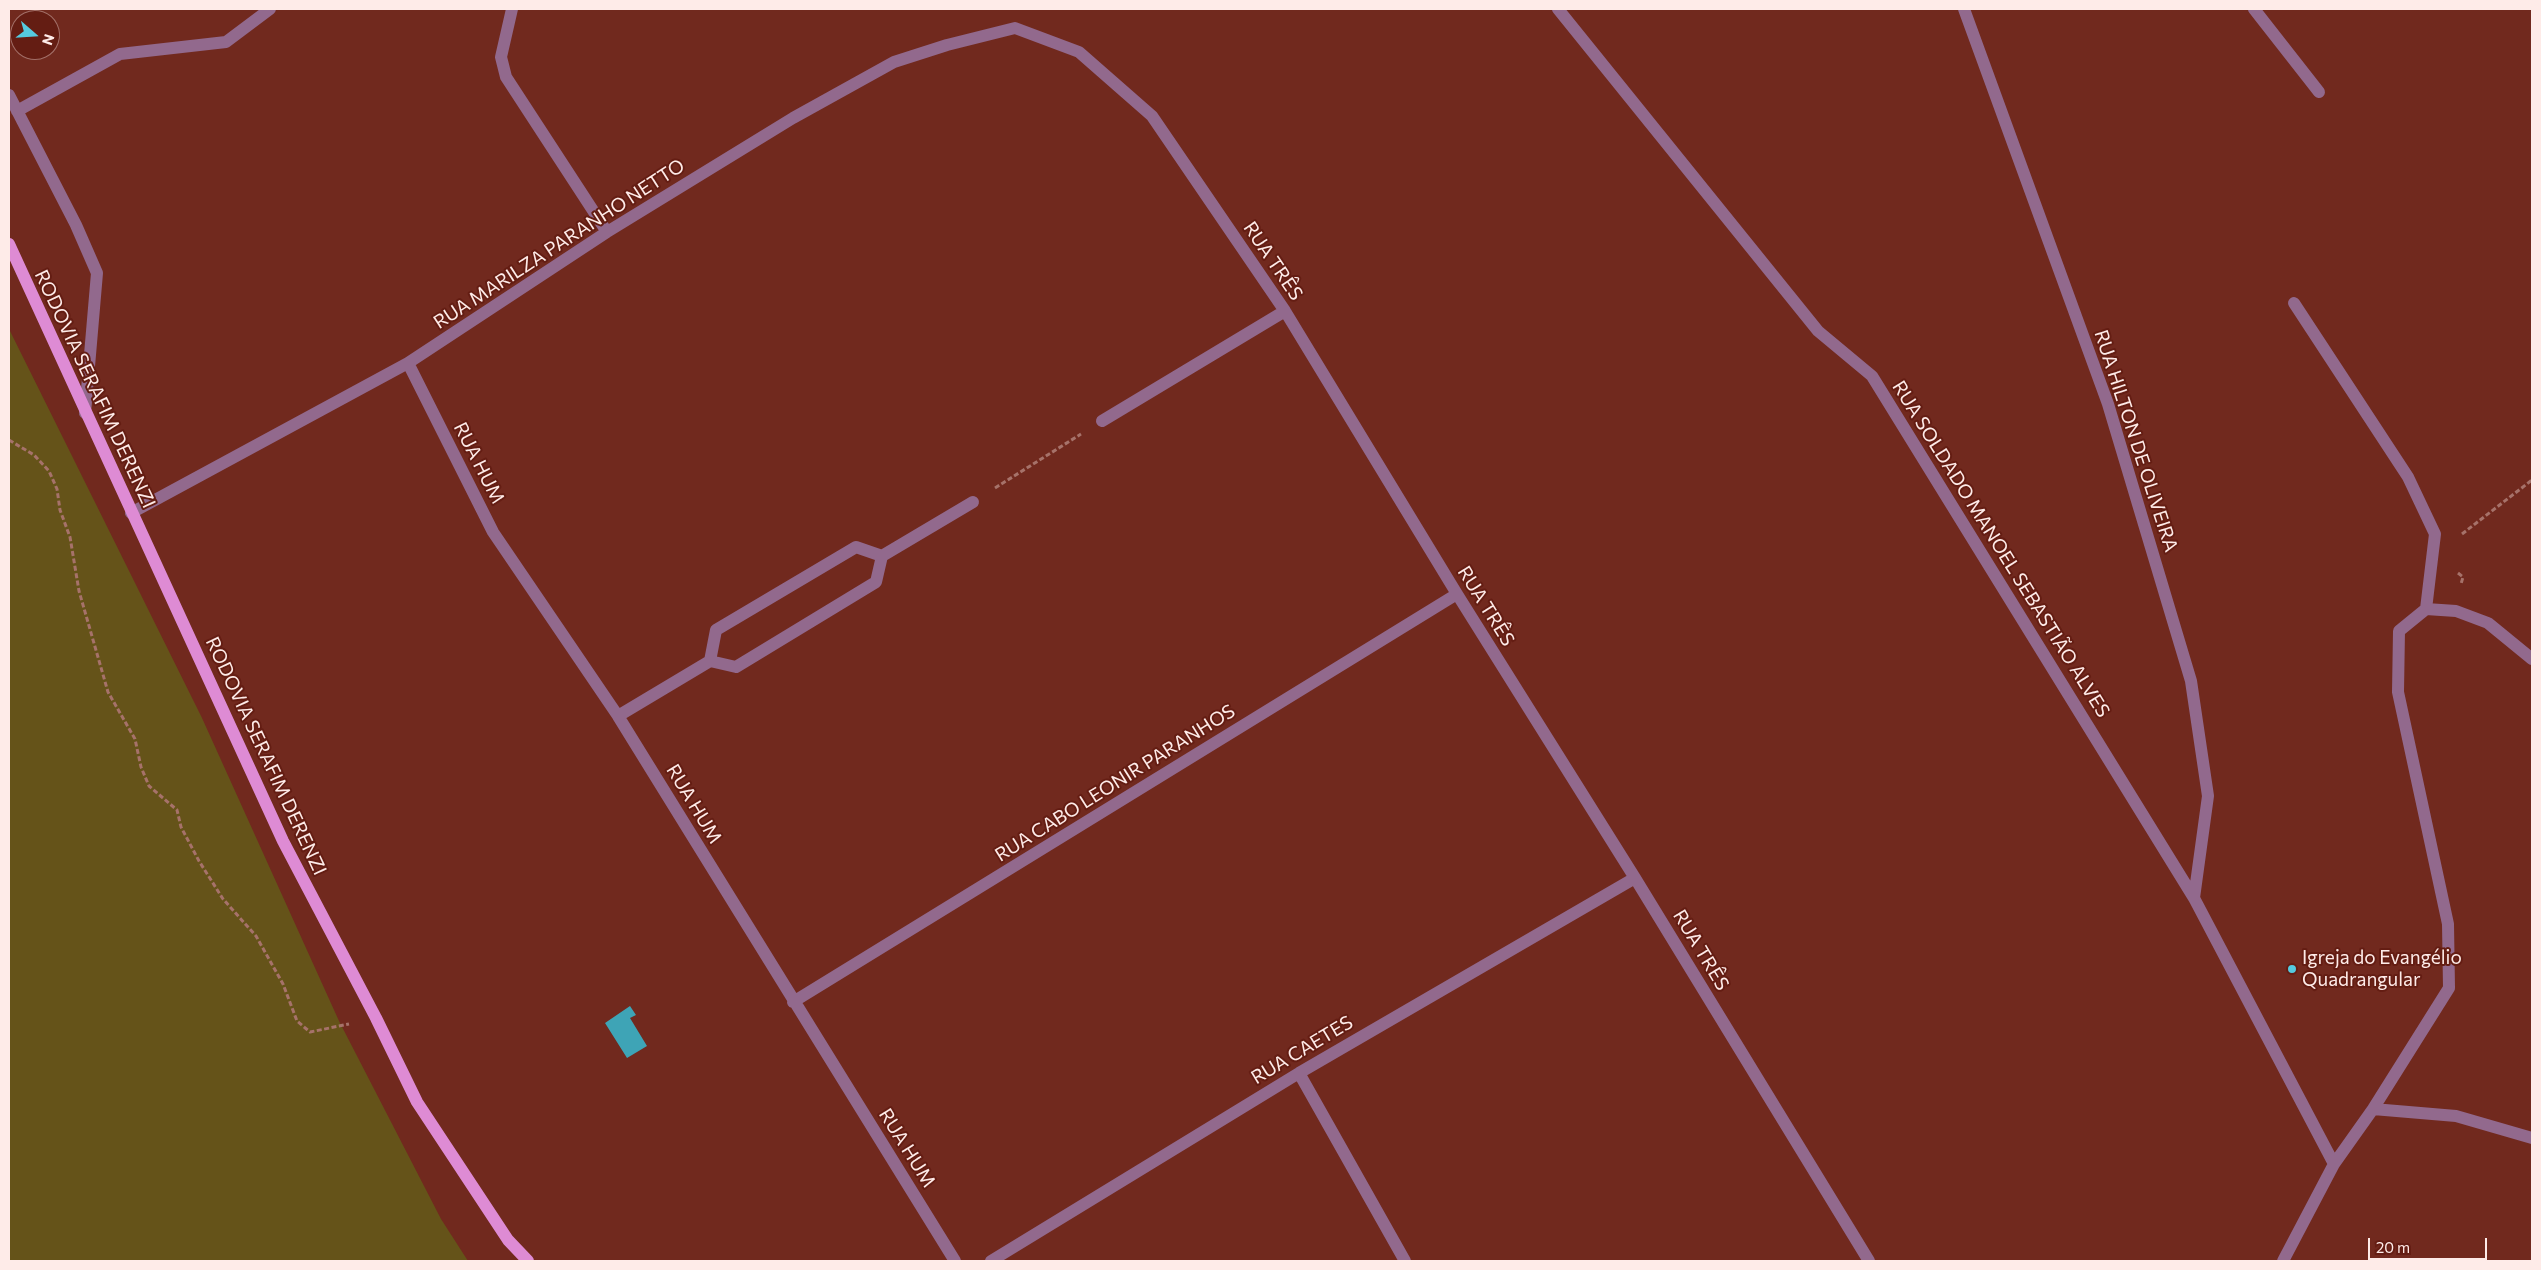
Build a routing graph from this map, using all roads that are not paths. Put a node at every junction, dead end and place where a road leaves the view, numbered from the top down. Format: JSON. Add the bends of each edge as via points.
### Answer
{"nodes":[{"id":1,"x":270,"y":9,"type":"edge"},
{"id":2,"x":504,"y":9,"type":"edge"},
{"id":3,"x":512,"y":9,"type":"edge"},
{"id":4,"x":1558,"y":9,"type":"edge"},
{"id":5,"x":1964,"y":9,"type":"edge"},
{"id":6,"x":2254,"y":9,"type":"edge"},
{"id":7,"x":508,"y":28,"type":"junction"},
{"id":8,"x":1015,"y":28,"type":"joint"},
{"id":9,"x":2319,"y":92,"type":"dead end"},
{"id":10,"x":9,"y":95,"type":"edge"},
{"id":11,"x":17,"y":110,"type":"junction"},
{"id":12,"x":607,"y":232,"type":"junction"},
{"id":13,"x":9,"y":244,"type":"edge"},
{"id":14,"x":2294,"y":303,"type":"dead end"},
{"id":15,"x":1285,"y":311,"type":"junction"},
{"id":16,"x":408,"y":363,"type":"junction"},
{"id":17,"x":85,"y":413,"type":"junction"},
{"id":18,"x":1102,"y":421,"type":"road end"},
{"id":19,"x":973,"y":502,"type":"road end"},
{"id":20,"x":131,"y":513,"type":"junction"},
{"id":21,"x":882,"y":556,"type":"junction"},
{"id":22,"x":1456,"y":594,"type":"junction"},
{"id":23,"x":2426,"y":609,"type":"junction"},
{"id":24,"x":2532,"y":659,"type":"edge"},
{"id":25,"x":710,"y":660,"type":"junction"},
{"id":26,"x":618,"y":716,"type":"junction"},
{"id":27,"x":1635,"y":878,"type":"junction"},
{"id":28,"x":2194,"y":898,"type":"junction"},
{"id":29,"x":793,"y":1002,"type":"junction"},
{"id":30,"x":1299,"y":1073,"type":"junction"},
{"id":31,"x":2373,"y":1109,"type":"junction"},
{"id":32,"x":2532,"y":1138,"type":"edge"},
{"id":33,"x":2334,"y":1164,"type":"junction"},
{"id":34,"x":528,"y":1261,"type":"edge"},
{"id":35,"x":955,"y":1261,"type":"edge"},
{"id":36,"x":991,"y":1261,"type":"edge"},
{"id":37,"x":1405,"y":1261,"type":"edge"},
{"id":38,"x":1869,"y":1261,"type":"edge"},
{"id":39,"x":2283,"y":1261,"type":"edge"}],
"edges":[{"from":1,"to":11,"type":"street","via":[[226,42],[120,54]]},
{"from":2,"to":7,"type":"street"},
{"from":3,"to":7,"type":"street"},
{"from":4,"to":28,"type":"street","name":"RUA SOLDADO MANOEL SEBASTIÃO ALVES","via":[[1818,331],[1872,376]]},
{"from":5,"to":28,"type":"street","name":"RUA HILTON DE OLIVEIRA","via":[[2108,404],[2191,681],[2208,796]]},
{"from":6,"to":9,"type":"street"},
{"from":7,"to":12,"type":"street","via":[[501,57],[506,77]]},
{"from":8,"to":12,"type":"street","name":"RUA MARILZA PARANHO NETTO","via":[[894,62],[793,118]]},
{"from":8,"to":15,"type":"street","name":"RUA TRÊS","via":[[1079,52],[1152,116]]},
{"from":10,"to":11,"type":"street"},
{"from":11,"to":17,"type":"street","via":[[97,273]]},
{"from":12,"to":16,"type":"street","name":"RUA MARILZA PARANHO NETTO"},
{"from":13,"to":17,"type":"main road","name":"RODOVIA SERAFIM DERENZI"},
{"from":14,"to":23,"type":"street","via":[[2408,477],[2436,534]]},
{"from":15,"to":18,"type":"street"},
{"from":15,"to":22,"type":"street","name":"RUA TRÊS"},
{"from":16,"to":20,"type":"street","name":"RUA MARILZA PARANHO NETTO"},
{"from":16,"to":26,"type":"street","name":"RUA HUM","via":[[493,532]]},
{"from":17,"to":20,"type":"main road","name":"RODOVIA SERAFIM DERENZI"},
{"from":19,"to":21,"type":"street"},
{"from":20,"to":34,"type":"main road","name":"RODOVIA SERAFIM DERENZI","via":[[283,841],[416,1102],[508,1240]]},
{"from":21,"to":25,"type":"street","via":[[876,582],[736,667]]},
{"from":21,"to":25,"type":"street","via":[[856,547],[716,630]]},
{"from":22,"to":27,"type":"street","name":"RUA TRÊS"},
{"from":22,"to":29,"type":"street","name":"RUA CABO LEONIR PARANHOS"},
{"from":23,"to":24,"type":"street","via":[[2456,611],[2488,623]]},
{"from":23,"to":31,"type":"street","via":[[2399,631],[2398,692],[2448,924],[2449,988]]},
{"from":25,"to":26,"type":"street"},
{"from":26,"to":29,"type":"street","name":"RUA HUM"},
{"from":27,"to":30,"type":"street","name":"RUA CAETES"},
{"from":27,"to":38,"type":"street","name":"RUA TRÊS"},
{"from":28,"to":33,"type":"street","name":"RUA SOLDADO MANOEL SEBASTIÃO ALVES"},
{"from":29,"to":35,"type":"street","name":"RUA HUM"},
{"from":30,"to":36,"type":"street","name":"RUA CAETES"},
{"from":30,"to":37,"type":"street"},
{"from":31,"to":32,"type":"street","via":[[2456,1116]]},
{"from":31,"to":33,"type":"street"},
{"from":33,"to":39,"type":"street"}]}
